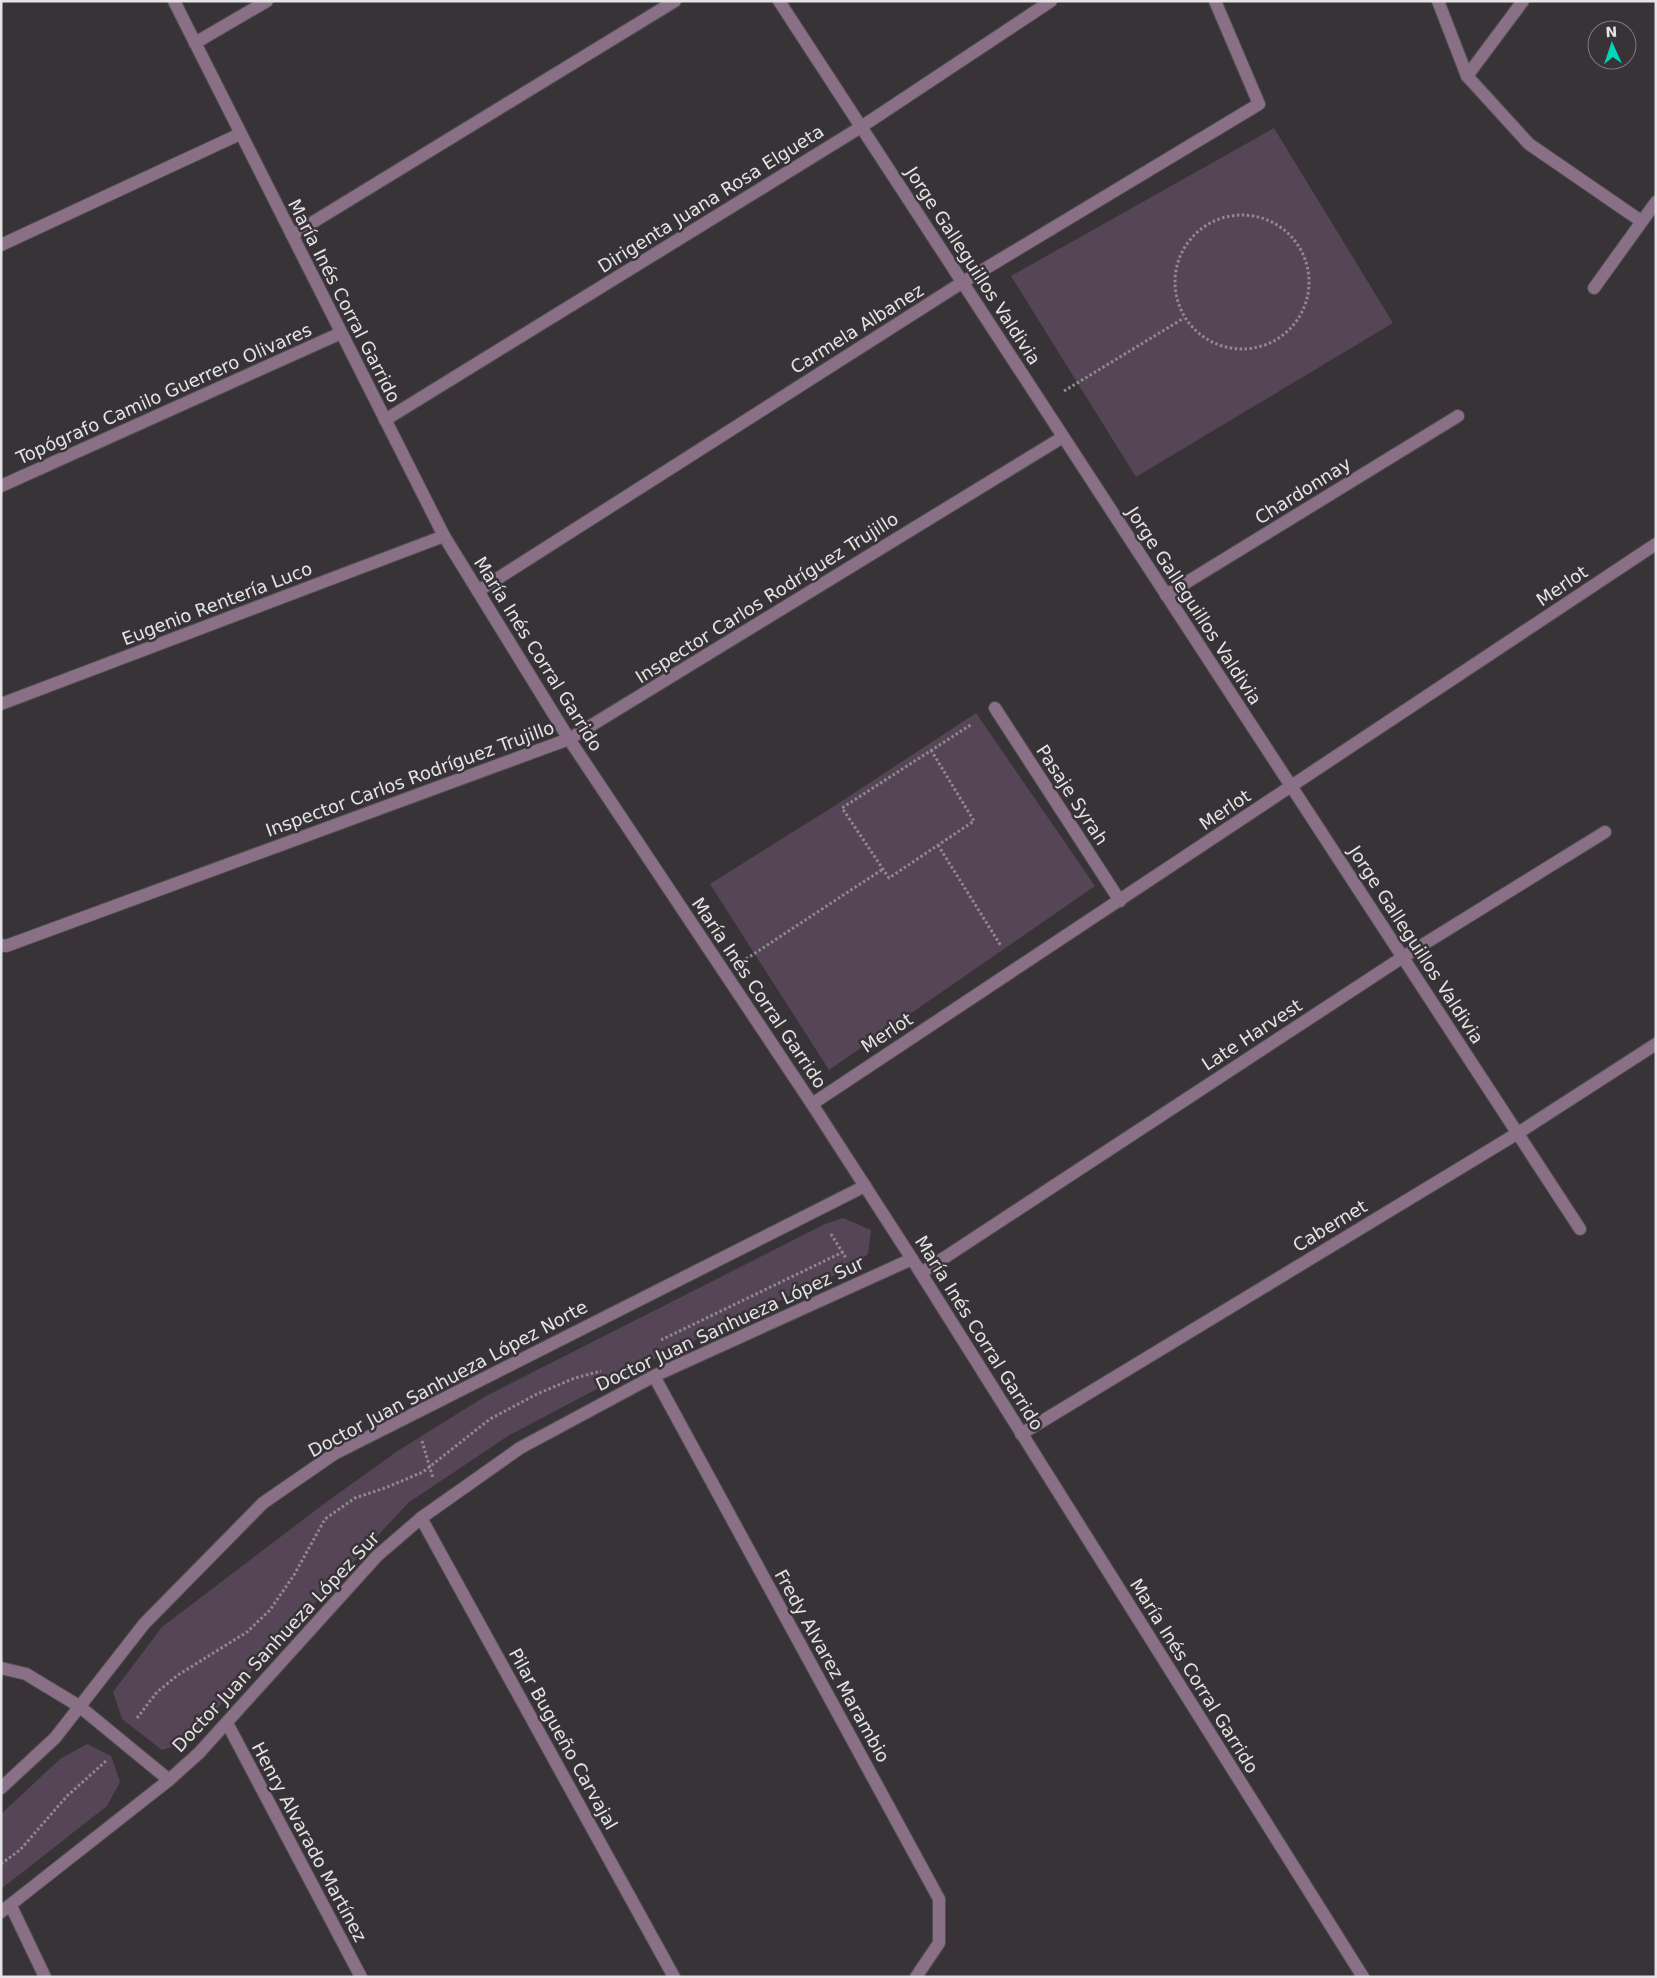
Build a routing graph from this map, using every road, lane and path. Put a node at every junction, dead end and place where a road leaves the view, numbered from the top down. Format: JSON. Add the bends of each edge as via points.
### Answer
{"nodes":[{"id":1,"x":174,"y":1,"type":"edge"},
{"id":2,"x":267,"y":1,"type":"edge"},
{"id":3,"x":675,"y":1,"type":"edge"},
{"id":4,"x":779,"y":1,"type":"edge"},
{"id":5,"x":1051,"y":1,"type":"edge"},
{"id":6,"x":1215,"y":1,"type":"edge"},
{"id":7,"x":1438,"y":1,"type":"edge"},
{"id":8,"x":1523,"y":1,"type":"edge"},
{"id":9,"x":195,"y":43,"type":"junction"},
{"id":10,"x":1467,"y":76,"type":"junction"},
{"id":11,"x":861,"y":127,"type":"junction"},
{"id":12,"x":240,"y":134,"type":"junction"},
{"id":13,"x":1656,"y":202,"type":"edge"},
{"id":14,"x":1641,"y":222,"type":"junction"},
{"id":15,"x":292,"y":235,"type":"junction"},
{"id":16,"x":1,"y":245,"type":"edge"},
{"id":17,"x":963,"y":282,"type":"junction"},
{"id":18,"x":1594,"y":288,"type":"dead end"},
{"id":19,"x":1184,"y":318,"type":"junction"},
{"id":20,"x":341,"y":333,"type":"junction"},
{"id":21,"x":1042,"y":404,"type":"junction"},
{"id":22,"x":1458,"y":416,"type":"dead end"},
{"id":23,"x":385,"y":420,"type":"junction"},
{"id":24,"x":1063,"y":437,"type":"junction"},
{"id":25,"x":1,"y":486,"type":"edge"},
{"id":26,"x":444,"y":536,"type":"junction"},
{"id":27,"x":1656,"y":544,"type":"edge"},
{"id":28,"x":478,"y":590,"type":"junction"},
{"id":29,"x":1166,"y":596,"type":"junction"},
{"id":30,"x":1,"y":704,"type":"edge"},
{"id":31,"x":995,"y":708,"type":"joint"},
{"id":32,"x":569,"y":739,"type":"junction"},
{"id":33,"x":930,"y":750,"type":"junction"},
{"id":34,"x":1292,"y":787,"type":"junction"},
{"id":35,"x":1605,"y":832,"type":"dead end"},
{"id":36,"x":938,"y":845,"type":"junction"},
{"id":37,"x":884,"y":869,"type":"junction"},
{"id":38,"x":1120,"y":901,"type":"junction"},
{"id":39,"x":1,"y":945,"type":"edge"},
{"id":40,"x":1403,"y":957,"type":"junction"},
{"id":41,"x":1016,"y":970,"type":"junction"},
{"id":42,"x":725,"y":973,"type":"junction"},
{"id":43,"x":1656,"y":1044,"type":"edge"},
{"id":44,"x":812,"y":1104,"type":"junction"},
{"id":45,"x":1518,"y":1133,"type":"junction"},
{"id":46,"x":865,"y":1186,"type":"junction"},
{"id":47,"x":817,"y":1209,"type":"junction"},
{"id":48,"x":1580,"y":1229,"type":"dead end"},
{"id":49,"x":912,"y":1259,"type":"junction"},
{"id":50,"x":921,"y":1274,"type":"junction"},
{"id":51,"x":861,"y":1282,"type":"junction"},
{"id":52,"x":654,"y":1376,"type":"junction"},
{"id":53,"x":412,"y":1414,"type":"junction"},
{"id":54,"x":1021,"y":1434,"type":"junction"},
{"id":55,"x":443,"y":1503,"type":"junction"},
{"id":56,"x":421,"y":1518,"type":"junction"},
{"id":57,"x":1,"y":1668,"type":"edge"},
{"id":58,"x":79,"y":1706,"type":"junction"},
{"id":59,"x":227,"y":1723,"type":"junction"},
{"id":60,"x":119,"y":1739,"type":"junction"},
{"id":61,"x":168,"y":1780,"type":"junction"},
{"id":62,"x":1,"y":1788,"type":"edge"},
{"id":63,"x":1,"y":1864,"type":"edge"},
{"id":64,"x":6,"y":1909,"type":"edge"},
{"id":65,"x":45,"y":1977,"type":"edge"},
{"id":66,"x":361,"y":1977,"type":"edge"},
{"id":67,"x":674,"y":1977,"type":"edge"},
{"id":68,"x":916,"y":1977,"type":"edge"},
{"id":69,"x":1363,"y":1977,"type":"edge"}],
"edges":[{"from":1,"to":9,"type":"street","name":"María Inés Corral Garrido"},
{"from":2,"to":9,"type":"street"},
{"from":3,"to":15,"type":"street"},
{"from":4,"to":11,"type":"street","name":"Jorge Galleguillos Valdivia"},
{"from":5,"to":11,"type":"street","name":"Dirigenta Juana Rosa Elgueta"},
{"from":6,"to":17,"type":"street","name":"Carmela Albanez","via":[[1259,104]]},
{"from":7,"to":10,"type":"street"},
{"from":8,"to":10,"type":"street"},
{"from":9,"to":12,"type":"street","name":"María Inés Corral Garrido"},
{"from":10,"to":14,"type":"street","via":[[1529,144]]},
{"from":11,"to":17,"type":"street","name":"Jorge Galleguillos Valdivia"},
{"from":11,"to":23,"type":"street","name":"Dirigenta Juana Rosa Elgueta"},
{"from":12,"to":15,"type":"street","name":"María Inés Corral Garrido"},
{"from":12,"to":16,"type":"street"},
{"from":13,"to":14,"type":"street"},
{"from":14,"to":18,"type":"street"},
{"from":15,"to":20,"type":"street","name":"María Inés Corral Garrido"},
{"from":17,"to":21,"type":"street","name":"Jorge Galleguillos Valdivia"},
{"from":17,"to":28,"type":"street","name":"Carmela Albanez"},
{"from":19,"to":19,"type":"path","via":[[1176,298],[1175,276],[1179,261],[1192,236],[1210,223],[1231,216],[1254,216],[1275,223],[1293,238],[1305,257],[1310,279],[1307,301],[1297,322],[1281,338],[1261,347],[1238,350],[1218,345],[1199,334]]},
{"from":19,"to":21,"type":"path"},
{"from":20,"to":23,"type":"street","name":"María Inés Corral Garrido"},
{"from":20,"to":25,"type":"street","name":"Topógrafo Camilo Guerrero Olivares"},
{"from":21,"to":24,"type":"street","name":"Jorge Galleguillos Valdivia"},
{"from":22,"to":29,"type":"street","name":"Chardonnay"},
{"from":23,"to":26,"type":"street","name":"María Inés Corral Garrido"},
{"from":24,"to":29,"type":"street","name":"Jorge Galleguillos Valdivia"},
{"from":24,"to":32,"type":"street","name":"Inspector Carlos Rodríguez Trujillo"},
{"from":26,"to":28,"type":"street","name":"María Inés Corral Garrido"},
{"from":26,"to":30,"type":"street","name":"Eugenio Rentería Luco"},
{"from":27,"to":34,"type":"street","name":"Merlot"},
{"from":28,"to":32,"type":"street","name":"María Inés Corral Garrido"},
{"from":29,"to":34,"type":"street","name":"Jorge Galleguillos Valdivia"},
{"from":31,"to":33,"type":"path"},
{"from":31,"to":38,"type":"street","name":"Pasaje Syrah"},
{"from":32,"to":39,"type":"street","name":"Inspector Carlos Rodríguez Trujillo","via":[[6,946]]},
{"from":32,"to":42,"type":"street","name":"María Inés Corral Garrido"},
{"from":33,"to":36,"type":"path","via":[[974,821]]},
{"from":33,"to":37,"type":"path","via":[[842,808]]},
{"from":34,"to":38,"type":"street","name":"Merlot"},
{"from":34,"to":40,"type":"street","name":"Jorge Galleguillos Valdivia"},
{"from":35,"to":40,"type":"street","name":"Late Harvest"},
{"from":36,"to":37,"type":"path","via":[[889,878]]},
{"from":36,"to":41,"type":"path"},
{"from":37,"to":42,"type":"path"},
{"from":38,"to":41,"type":"street","name":"Merlot"},
{"from":40,"to":45,"type":"street","name":"Jorge Galleguillos Valdivia"},
{"from":40,"to":50,"type":"street","name":"Late Harvest"},
{"from":41,"to":44,"type":"street","name":"Merlot"},
{"from":42,"to":44,"type":"street","name":"María Inés Corral Garrido"},
{"from":43,"to":45,"type":"street","name":"Cabernet"},
{"from":44,"to":46,"type":"street","name":"María Inés Corral Garrido"},
{"from":45,"to":48,"type":"street","name":"Jorge Galleguillos Valdivia"},
{"from":45,"to":54,"type":"street","name":"Cabernet"},
{"from":46,"to":47,"type":"street","name":"Doctor Juan Sanhueza López Norte"},
{"from":46,"to":49,"type":"street","name":"María Inés Corral Garrido"},
{"from":47,"to":51,"type":"path"},
{"from":47,"to":53,"type":"street","name":"Doctor Juan Sanhueza López Norte"},
{"from":49,"to":50,"type":"street","name":"María Inés Corral Garrido"},
{"from":49,"to":51,"type":"street","name":"Doctor Juan Sanhueza López Sur"},
{"from":50,"to":54,"type":"street","name":"María Inés Corral Garrido"},
{"from":51,"to":52,"type":"street","name":"Doctor Juan Sanhueza López Sur"},
{"from":52,"to":55,"type":"street","name":"Doctor Juan Sanhueza López Sur","via":[[520,1448]]},
{"from":52,"to":68,"type":"street","name":"Fredy Alvarez Marambio","via":[[938,1899],[939,1943]]},
{"from":53,"to":55,"type":"path"},
{"from":53,"to":58,"type":"street","name":"Doctor Juan Sanhueza López Norte","via":[[334,1454],[263,1503],[144,1624]]},
{"from":54,"to":69,"type":"street","name":"María Inés Corral Garrido"},
{"from":55,"to":56,"type":"street","name":"Doctor Juan Sanhueza López Sur"},
{"from":56,"to":59,"type":"street","name":"Doctor Juan Sanhueza López Sur","via":[[377,1556]]},
{"from":56,"to":67,"type":"street","name":"Pilar Bugueño Carvajal"},
{"from":57,"to":58,"type":"street","via":[[26,1674]]},
{"from":58,"to":60,"type":"street"},
{"from":58,"to":62,"type":"street","name":"Doctor Juan Sanhueza López Norte","via":[[55,1738]]},
{"from":59,"to":61,"type":"street","name":"Doctor Juan Sanhueza López Sur"},
{"from":59,"to":66,"type":"street","name":"Henry Alvarado Martínez"},
{"from":60,"to":61,"type":"street"},
{"from":60,"to":63,"type":"path","via":[[111,1756],[67,1796],[20,1850]]},
{"from":61,"to":64,"type":"street","name":"Doctor Juan Sanhueza López Sur"},
{"from":64,"to":65,"type":"street"}]}
